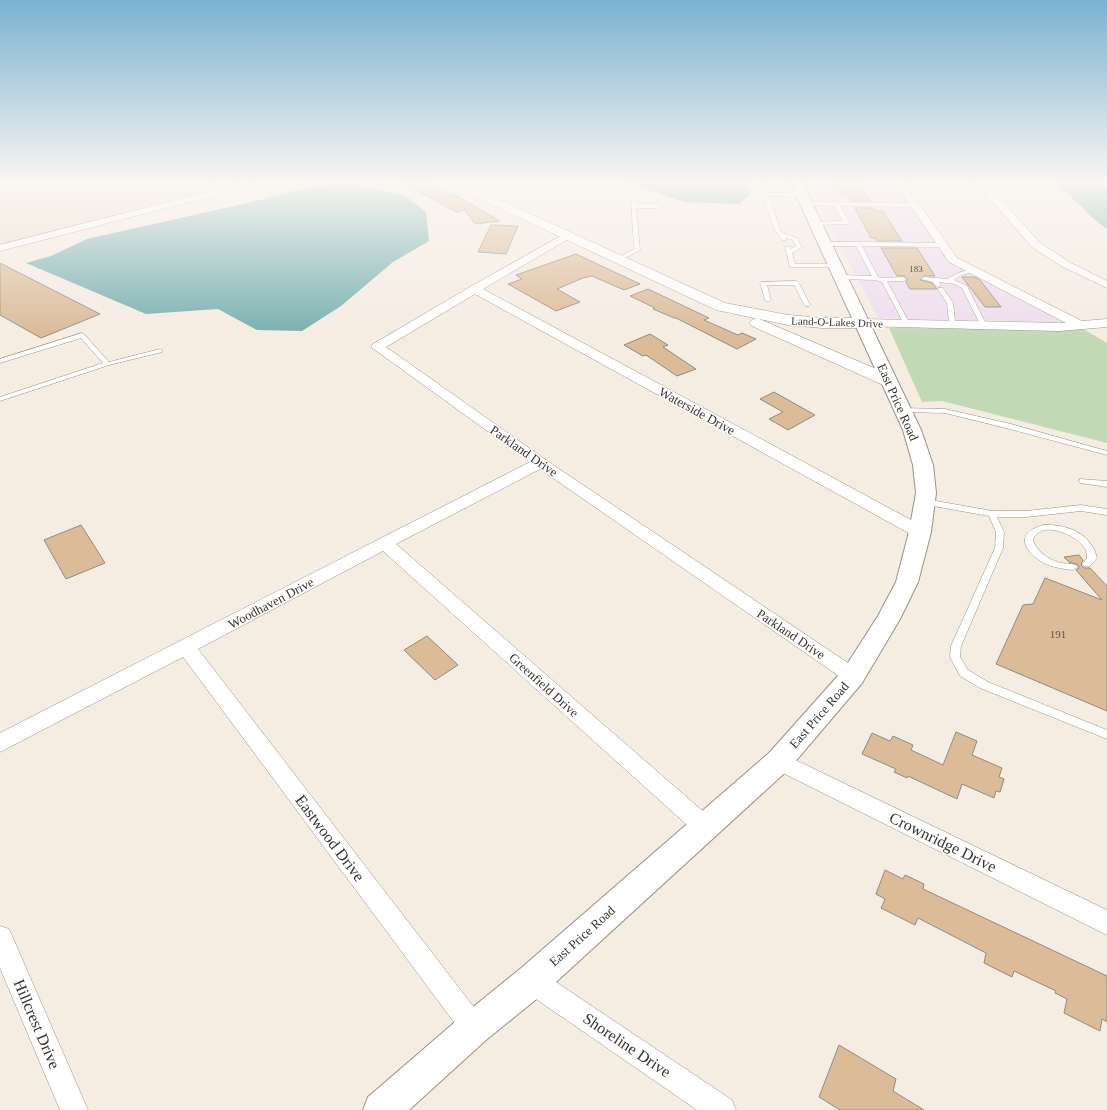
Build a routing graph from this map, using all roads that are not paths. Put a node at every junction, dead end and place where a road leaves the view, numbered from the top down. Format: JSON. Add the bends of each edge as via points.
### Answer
{"nodes":[{"id":1,"x":55,"y":234,"type":"edge"},
{"id":2,"x":561,"y":234,"type":"edge"},
{"id":3,"x":636,"y":234,"type":"edge"},
{"id":4,"x":781,"y":234,"type":"edge"},
{"id":5,"x":821,"y":234,"type":"edge"},
{"id":6,"x":935,"y":234,"type":"edge"},
{"id":7,"x":1026,"y":234,"type":"edge"},
{"id":8,"x":566,"y":236,"type":"junction"},
{"id":9,"x":825,"y":244,"type":"junction"},
{"id":10,"x":858,"y":244,"type":"junction"},
{"id":11,"x":943,"y":245,"type":"junction"},
{"id":12,"x":0,"y":248,"type":"edge"},
{"id":13,"x":618,"y":260,"type":"junction"},
{"id":14,"x":792,"y":266,"type":"junction"},
{"id":15,"x":971,"y":271,"type":"junction"},
{"id":16,"x":838,"y":272,"type":"junction"},
{"id":17,"x":878,"y":279,"type":"junction"},
{"id":18,"x":904,"y":279,"type":"dead end"},
{"id":19,"x":924,"y":279,"type":"dead end"},
{"id":20,"x":950,"y":280,"type":"junction"},
{"id":21,"x":796,"y":283,"type":"junction"},
{"id":22,"x":1107,"y":284,"type":"edge"},
{"id":23,"x":938,"y":285,"type":"junction"},
{"id":24,"x":474,"y":290,"type":"junction"},
{"id":25,"x":768,"y":300,"type":"dead end"},
{"id":26,"x":807,"y":305,"type":"dead end"},
{"id":27,"x":721,"y":307,"type":"junction"},
{"id":28,"x":862,"y":323,"type":"junction"},
{"id":29,"x":1107,"y":323,"type":"edge"},
{"id":30,"x":907,"y":324,"type":"junction"},
{"id":31,"x":954,"y":325,"type":"junction"},
{"id":32,"x":1080,"y":325,"type":"junction"},
{"id":33,"x":984,"y":326,"type":"junction"},
{"id":34,"x":160,"y":351,"type":"dead end"},
{"id":35,"x":0,"y":361,"type":"edge"},
{"id":36,"x":107,"y":364,"type":"junction"},
{"id":37,"x":889,"y":381,"type":"junction"},
{"id":38,"x":0,"y":399,"type":"edge"},
{"id":39,"x":902,"y":410,"type":"junction"},
{"id":40,"x":1107,"y":453,"type":"edge"},
{"id":41,"x":542,"y":463,"type":"junction"},
{"id":42,"x":1083,"y":481,"type":"dead end"},
{"id":43,"x":1107,"y":484,"type":"edge"},
{"id":44,"x":925,"y":502,"type":"junction"},
{"id":45,"x":1107,"y":512,"type":"edge"},
{"id":46,"x":1032,"y":513,"type":"junction"},
{"id":47,"x":992,"y":514,"type":"junction"},
{"id":48,"x":1044,"y":528,"type":"junction"},
{"id":49,"x":920,"y":532,"type":"junction"},
{"id":50,"x":384,"y":543,"type":"junction"},
{"id":51,"x":1086,"y":564,"type":"dead end"},
{"id":52,"x":1073,"y":567,"type":"dead end"},
{"id":53,"x":187,"y":648,"type":"junction"},
{"id":54,"x":853,"y":676,"type":"junction"},
{"id":55,"x":1107,"y":735,"type":"edge"},
{"id":56,"x":0,"y":743,"type":"edge"},
{"id":57,"x":780,"y":760,"type":"junction"},
{"id":58,"x":705,"y":827,"type":"junction"},
{"id":59,"x":1107,"y":923,"type":"edge"},
{"id":60,"x":0,"y":938,"type":"edge"},
{"id":61,"x":532,"y":981,"type":"junction"},
{"id":62,"x":474,"y":1028,"type":"junction"},
{"id":63,"x":74,"y":1110,"type":"edge"},
{"id":64,"x":381,"y":1110,"type":"edge"},
{"id":65,"x":722,"y":1110,"type":"edge"}],
"edges":[{"from":1,"to":12,"type":"street"},
{"from":2,"to":8,"type":"street","name":"Land-O-Lakes Drive"},
{"from":3,"to":13,"type":"lane","via":[[637,250]]},
{"from":4,"to":14,"type":"lane","via":[[795,239],[799,247],[789,250]]},
{"from":5,"to":9,"type":"main road","name":"East Price Road"},
{"from":6,"to":11,"type":"street"},
{"from":7,"to":22,"type":"street","via":[[1036,245],[1067,265]]},
{"from":8,"to":13,"type":"street","name":"Land-O-Lakes Drive"},
{"from":8,"to":24,"type":"street","name":"Parkland Drive"},
{"from":9,"to":10,"type":"lane"},
{"from":9,"to":16,"type":"main road","name":"East Price Road"},
{"from":10,"to":11,"type":"lane"},
{"from":10,"to":17,"type":"lane"},
{"from":11,"to":15,"type":"street","via":[[953,260]]},
{"from":13,"to":27,"type":"street","name":"Land-O-Lakes Drive"},
{"from":14,"to":16,"type":"lane"},
{"from":14,"to":21,"type":"lane"},
{"from":15,"to":20,"type":"lane"},
{"from":15,"to":32,"type":"street"},
{"from":16,"to":17,"type":"lane"},
{"from":16,"to":28,"type":"main road","name":"East Price Road"},
{"from":17,"to":18,"type":"lane"},
{"from":17,"to":30,"type":"lane","via":[[884,281]]},
{"from":19,"to":23,"type":"lane"},
{"from":20,"to":23,"type":"lane"},
{"from":20,"to":33,"type":"lane","via":[[965,287]]},
{"from":21,"to":25,"type":"lane","via":[[763,283]]},
{"from":21,"to":26,"type":"lane"},
{"from":23,"to":31,"type":"lane","via":[[950,303]]},
{"from":24,"to":41,"type":"street","name":"Parkland Drive","via":[[377,347]]},
{"from":24,"to":49,"type":"street","name":"Waterside Drive"},
{"from":27,"to":28,"type":"street","name":"Land-O-Lakes Drive","via":[[788,320]]},
{"from":27,"to":37,"type":"street"},
{"from":28,"to":30,"type":"street","name":"Land-O-Lakes Drive"},
{"from":28,"to":37,"type":"main road","name":"East Price Road"},
{"from":29,"to":32,"type":"street","name":"Land-O-Lakes Drive"},
{"from":30,"to":31,"type":"street","name":"Land-O-Lakes Drive"},
{"from":31,"to":33,"type":"street","name":"Land-O-Lakes Drive"},
{"from":32,"to":33,"type":"street","name":"Land-O-Lakes Drive"},
{"from":34,"to":36,"type":"lane"},
{"from":35,"to":36,"type":"lane","via":[[82,335]]},
{"from":36,"to":38,"type":"lane"},
{"from":37,"to":39,"type":"main road","name":"East Price Road"},
{"from":39,"to":40,"type":"lane","via":[[945,411]]},
{"from":39,"to":44,"type":"main road","name":"East Price Road","via":[[912,430],[923,465]]},
{"from":41,"to":50,"type":"street","name":"Woodhaven Drive"},
{"from":41,"to":54,"type":"street","name":"Parkland Drive"},
{"from":42,"to":43,"type":"lane"},
{"from":44,"to":47,"type":"lane"},
{"from":44,"to":49,"type":"main road","name":"East Price Road"},
{"from":45,"to":46,"type":"lane","via":[[1080,508]]},
{"from":46,"to":47,"type":"lane"},
{"from":46,"to":48,"type":"lane"},
{"from":47,"to":55,"type":"lane","via":[[1000,532],[999,548],[956,646],[955,657],[964,673],[984,685]]},
{"from":48,"to":51,"type":"lane","via":[[1064,530],[1082,539],[1092,552],[1092,558]]},
{"from":48,"to":52,"type":"lane","via":[[1036,530],[1028,539],[1034,552],[1051,563]]},
{"from":49,"to":54,"type":"main road","name":"East Price Road","via":[[907,582]]},
{"from":50,"to":53,"type":"street","name":"Woodhaven Drive"},
{"from":50,"to":58,"type":"street","name":"Greenfield Drive"},
{"from":53,"to":56,"type":"street","name":"Woodhaven Drive"},
{"from":53,"to":62,"type":"street","name":"Eastwood Drive"},
{"from":54,"to":57,"type":"main road","name":"East Price Road"},
{"from":57,"to":58,"type":"main road","name":"East Price Road"},
{"from":57,"to":59,"type":"street","name":"Crownridge Drive"},
{"from":58,"to":61,"type":"main road","name":"East Price Road"},
{"from":60,"to":63,"type":"street","name":"Hillcrest Drive"},
{"from":61,"to":62,"type":"main road","name":"East Price Road"},
{"from":61,"to":65,"type":"street","name":"Shoreline Drive"},
{"from":62,"to":64,"type":"main road","name":"East Price Road"}]}
